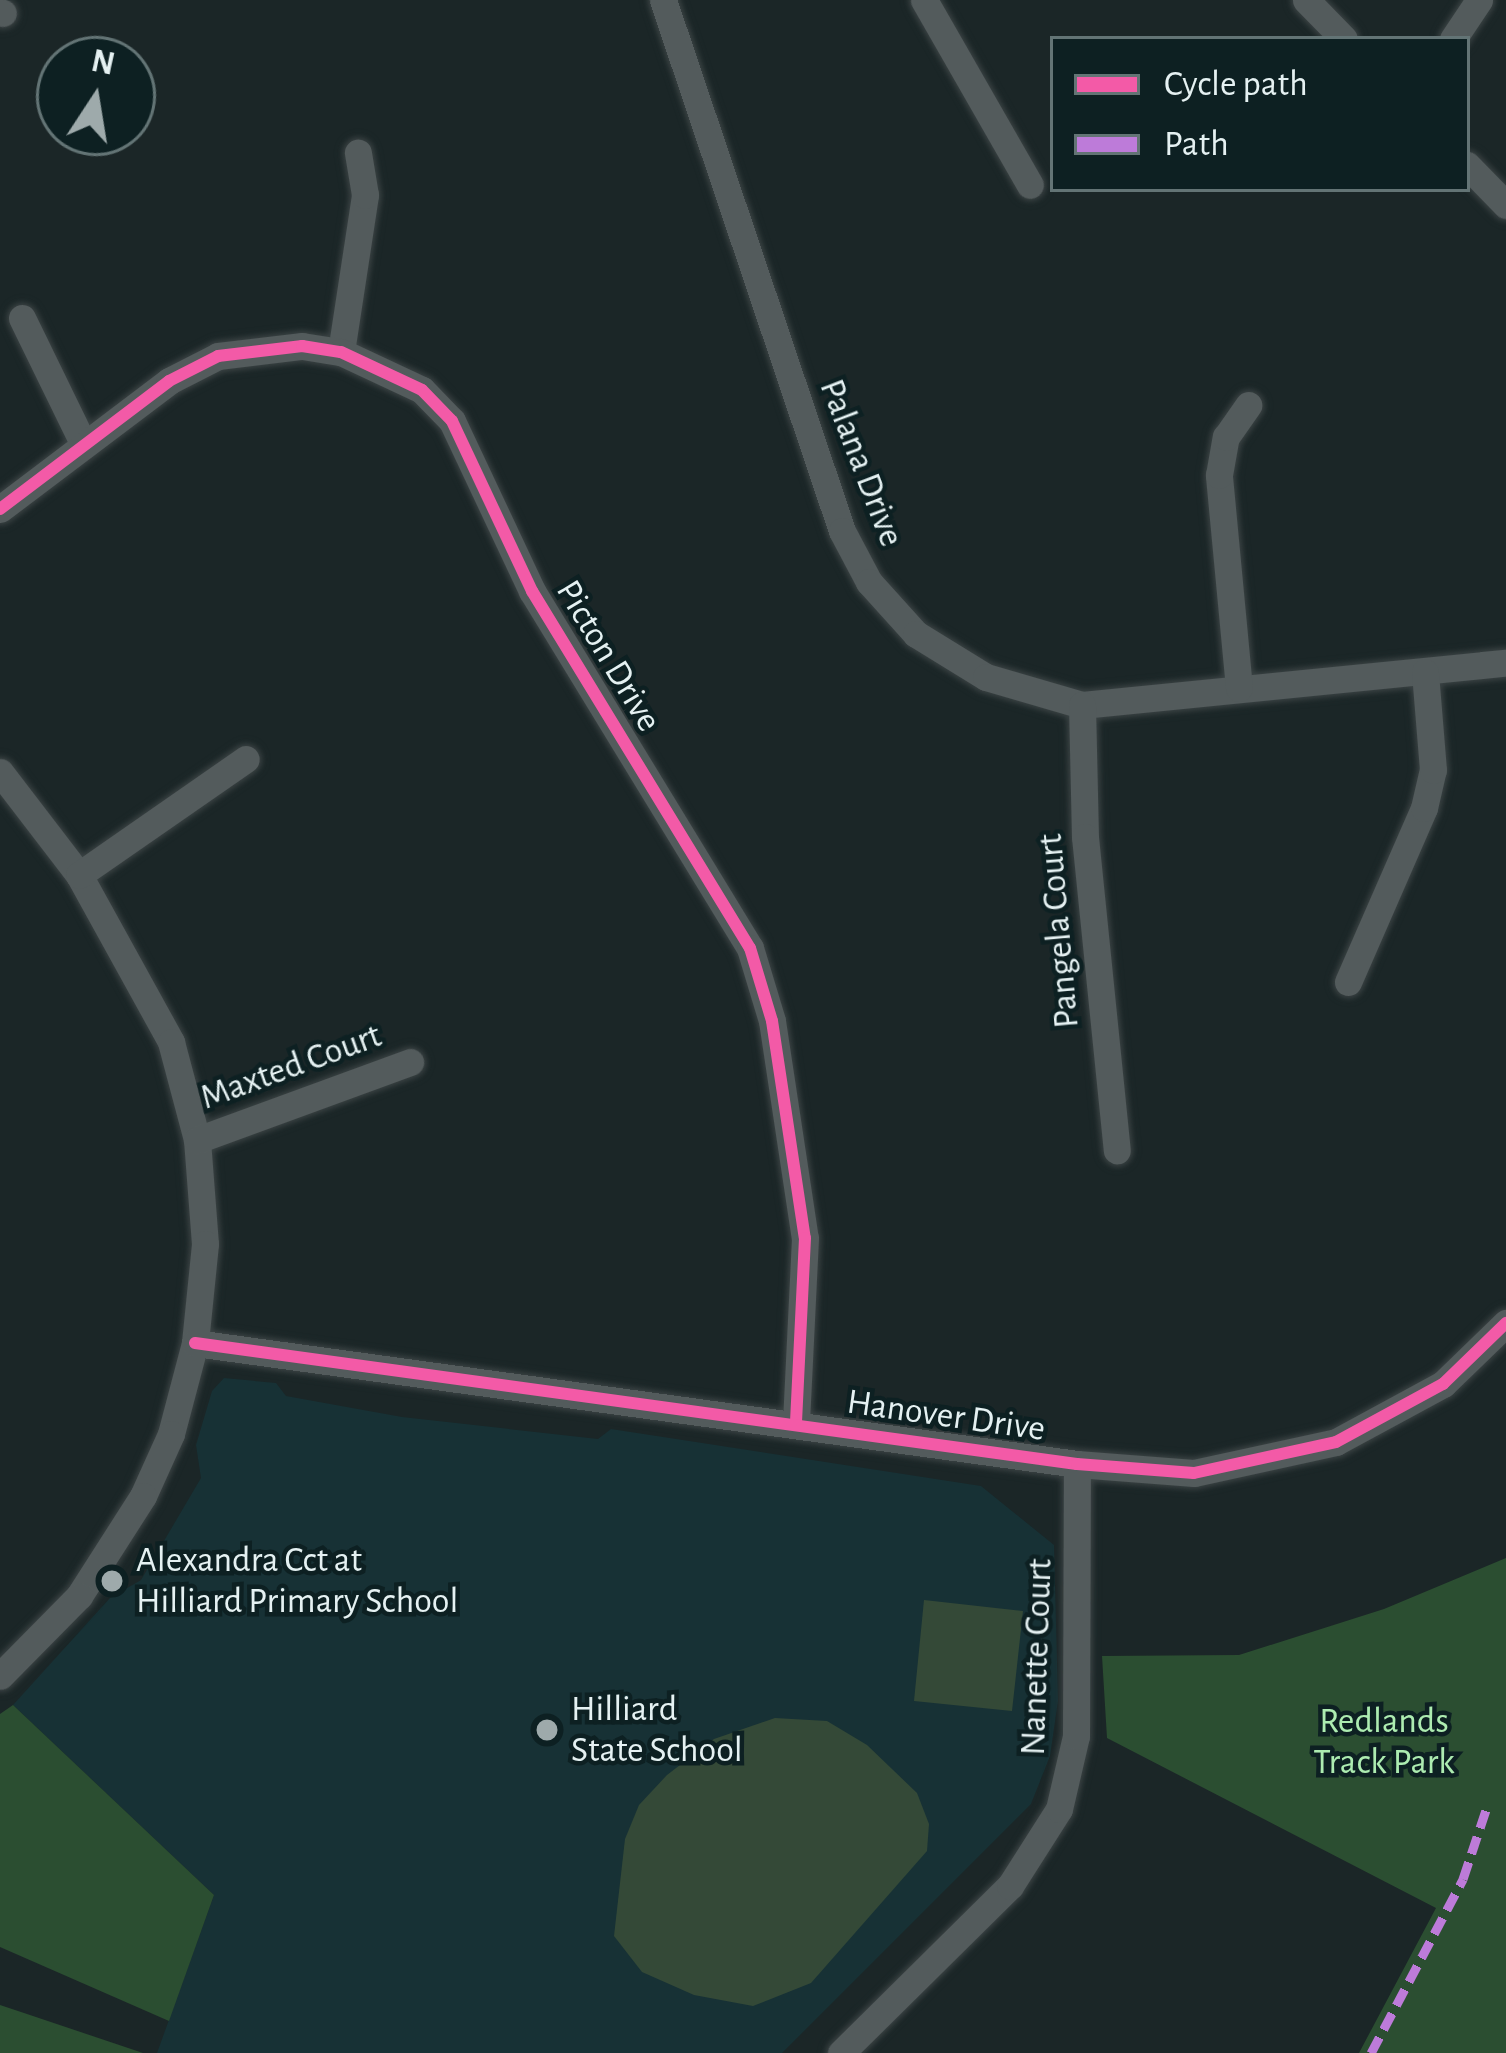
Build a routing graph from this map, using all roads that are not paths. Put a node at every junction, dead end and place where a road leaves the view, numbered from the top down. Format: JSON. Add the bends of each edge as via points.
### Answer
{"nodes":[{"id":1,"x":663,"y":0,"type":"edge"},
{"id":2,"x":924,"y":0,"type":"edge"},
{"id":3,"x":1306,"y":0,"type":"edge"},
{"id":4,"x":1479,"y":0,"type":"edge"},
{"id":5,"x":1341,"y":36,"type":"edge"},
{"id":6,"x":1455,"y":36,"type":"edge"},
{"id":7,"x":358,"y":153,"type":"dead end"},
{"id":8,"x":1470,"y":168,"type":"edge"},
{"id":9,"x":1030,"y":185,"type":"dead end"},
{"id":10,"x":1506,"y":205,"type":"edge"},
{"id":11,"x":22,"y":318,"type":"dead end"},
{"id":12,"x":340,"y":352,"type":"junction"},
{"id":13,"x":1248,"y":405,"type":"dead end"},
{"id":14,"x":83,"y":443,"type":"junction"},
{"id":15,"x":0,"y":509,"type":"edge"},
{"id":16,"x":1506,"y":663,"type":"edge"},
{"id":17,"x":1425,"y":672,"type":"junction"},
{"id":18,"x":1239,"y":688,"type":"junction"},
{"id":19,"x":1082,"y":705,"type":"junction"},
{"id":20,"x":246,"y":759,"type":"dead end"},
{"id":21,"x":0,"y":772,"type":"edge"},
{"id":22,"x":79,"y":875,"type":"junction"},
{"id":23,"x":1348,"y":982,"type":"dead end"},
{"id":24,"x":410,"y":1062,"type":"dead end"},
{"id":25,"x":197,"y":1141,"type":"junction"},
{"id":26,"x":1117,"y":1150,"type":"dead end"},
{"id":27,"x":1506,"y":1324,"type":"edge"},
{"id":28,"x":195,"y":1342,"type":"junction"},
{"id":29,"x":796,"y":1425,"type":"junction"},
{"id":30,"x":1077,"y":1464,"type":"junction"},
{"id":31,"x":0,"y":1676,"type":"edge"},
{"id":32,"x":842,"y":2053,"type":"edge"}],
"edges":[{"from":1,"to":19,"type":"street","name":"Palana Drive","via":[[842,531],[869,582],[916,634],[986,677]]},
{"from":2,"to":9,"type":"street"},
{"from":3,"to":5,"type":"street"},
{"from":4,"to":6,"type":"street"},
{"from":7,"to":12,"type":"street","via":[[365,195]]},
{"from":8,"to":10,"type":"street"},
{"from":11,"to":14,"type":"street"},
{"from":12,"to":14,"type":"street","name":"Picton Drive","via":[[302,346],[218,356]]},
{"from":12,"to":29,"type":"street","name":"Picton Drive","via":[[422,390],[452,421],[532,591],[750,948],[772,1021],[805,1238]]},
{"from":13,"to":18,"type":"street","via":[[1226,437],[1219,475]]},
{"from":14,"to":15,"type":"street","name":"Picton Drive"},
{"from":16,"to":17,"type":"street","name":"Palana Drive"},
{"from":17,"to":18,"type":"street","name":"Palana Drive"},
{"from":17,"to":23,"type":"street","via":[[1433,770],[1424,808]]},
{"from":18,"to":19,"type":"street","name":"Palana Drive"},
{"from":19,"to":26,"type":"street","name":"Pangela Court","via":[[1085,837]]},
{"from":20,"to":22,"type":"street"},
{"from":21,"to":22,"type":"street"},
{"from":22,"to":25,"type":"street","via":[[170,1042]]},
{"from":24,"to":25,"type":"street","name":"Maxted Court"},
{"from":25,"to":28,"type":"street","via":[[205,1244]]},
{"from":27,"to":30,"type":"street","name":"Hanover Drive","via":[[1443,1384],[1336,1442],[1194,1473]]},
{"from":28,"to":29,"type":"street","name":"Hanover Drive"},
{"from":28,"to":31,"type":"street","via":[[171,1435],[105,1562]]},
{"from":29,"to":30,"type":"street","name":"Hanover Drive"},
{"from":30,"to":32,"type":"street","name":"Nanette Court","via":[[1076,1736],[1059,1809],[1010,1886]]}]}
